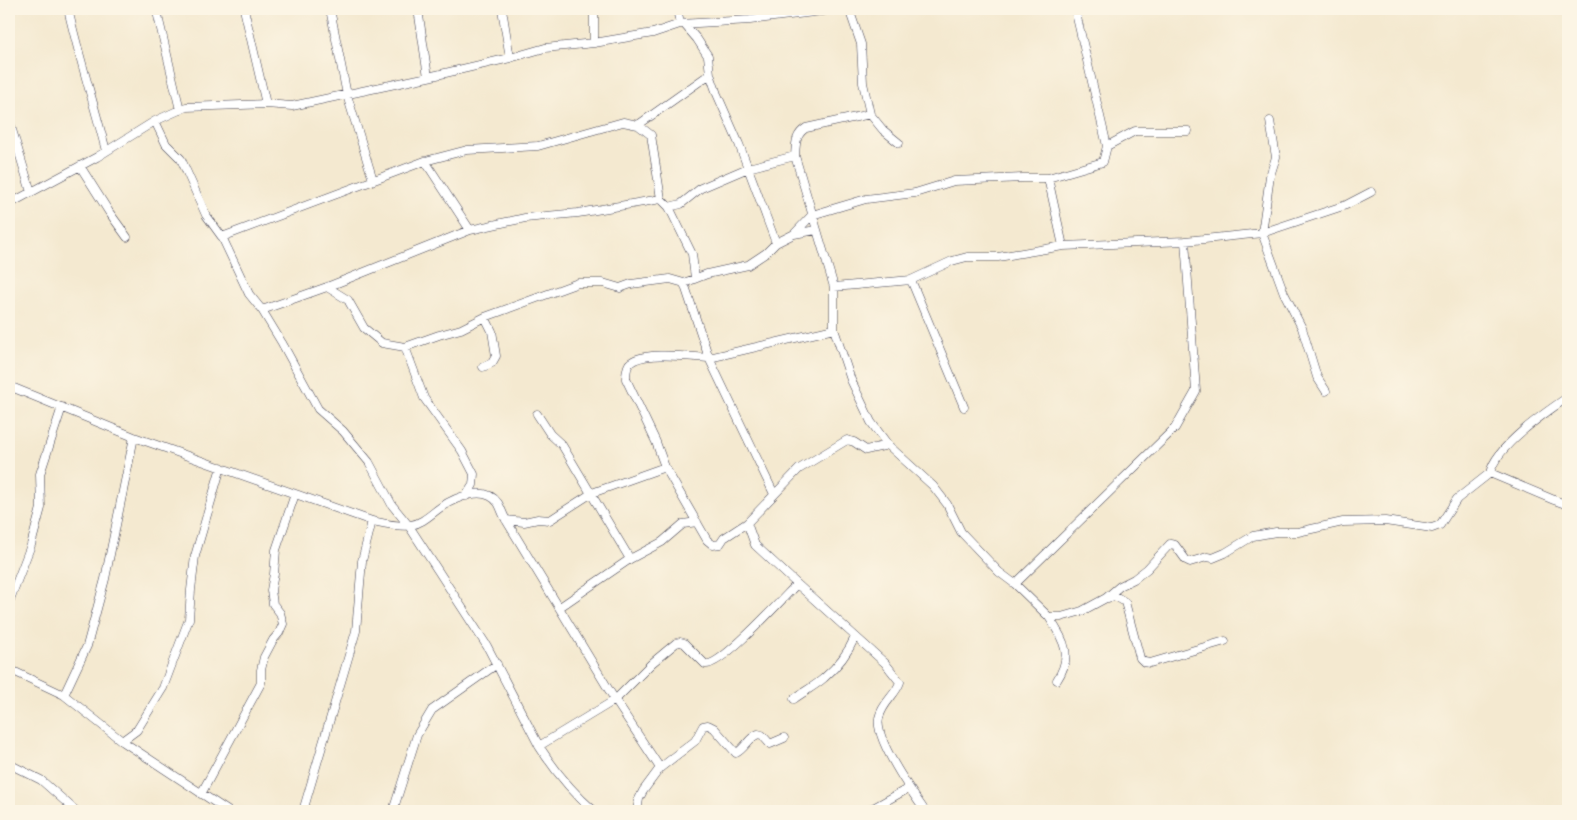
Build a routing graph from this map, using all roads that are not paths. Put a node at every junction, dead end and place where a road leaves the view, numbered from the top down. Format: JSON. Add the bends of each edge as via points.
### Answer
{"nodes":[{"id":1,"x":68,"y":9,"type":"edge"},
{"id":2,"x":244,"y":9,"type":"edge"},
{"id":3,"x":330,"y":9,"type":"edge"},
{"id":4,"x":418,"y":9,"type":"edge"},
{"id":5,"x":502,"y":9,"type":"edge"},
{"id":6,"x":594,"y":9,"type":"edge"},
{"id":7,"x":677,"y":9,"type":"edge"},
{"id":8,"x":838,"y":9,"type":"edge"},
{"id":9,"x":849,"y":9,"type":"edge"},
{"id":10,"x":1075,"y":9,"type":"edge"},
{"id":11,"x":157,"y":12,"type":"dead end"},
{"id":12,"x":682,"y":24,"type":"junction"},
{"id":13,"x":594,"y":42,"type":"junction"},
{"id":14,"x":510,"y":58,"type":"junction"},
{"id":15,"x":710,"y":74,"type":"junction"},
{"id":16,"x":428,"y":77,"type":"junction"},
{"id":17,"x":347,"y":95,"type":"junction"},
{"id":18,"x":266,"y":104,"type":"junction"},
{"id":19,"x":180,"y":110,"type":"junction"},
{"id":20,"x":870,"y":114,"type":"junction"},
{"id":21,"x":9,"y":120,"type":"edge"},
{"id":22,"x":155,"y":121,"type":"junction"},
{"id":23,"x":1270,"y":121,"type":"dead end"},
{"id":24,"x":638,"y":125,"type":"junction"},
{"id":25,"x":1188,"y":131,"type":"dead end"},
{"id":26,"x":899,"y":143,"type":"dead end"},
{"id":27,"x":1107,"y":146,"type":"junction"},
{"id":28,"x":106,"y":152,"type":"junction"},
{"id":29,"x":795,"y":156,"type":"junction"},
{"id":30,"x":425,"y":160,"type":"junction"},
{"id":31,"x":80,"y":166,"type":"junction"},
{"id":32,"x":748,"y":168,"type":"junction"},
{"id":33,"x":1048,"y":178,"type":"junction"},
{"id":34,"x":373,"y":180,"type":"junction"},
{"id":35,"x":31,"y":192,"type":"junction"},
{"id":36,"x":1370,"y":192,"type":"dead end"},
{"id":37,"x":661,"y":199,"type":"junction"},
{"id":38,"x":9,"y":204,"type":"edge"},
{"id":39,"x":669,"y":207,"type":"junction"},
{"id":40,"x":812,"y":215,"type":"junction"},
{"id":41,"x":470,"y":230,"type":"junction"},
{"id":42,"x":816,"y":230,"type":"junction"},
{"id":43,"x":1262,"y":233,"type":"junction"},
{"id":44,"x":794,"y":234,"type":"junction"},
{"id":45,"x":127,"y":237,"type":"dead end"},
{"id":46,"x":222,"y":237,"type":"junction"},
{"id":47,"x":1185,"y":241,"type":"junction"},
{"id":48,"x":776,"y":243,"type":"junction"},
{"id":49,"x":1063,"y":246,"type":"junction"},
{"id":50,"x":695,"y":278,"type":"junction"},
{"id":51,"x":911,"y":280,"type":"junction"},
{"id":52,"x":684,"y":283,"type":"junction"},
{"id":53,"x":327,"y":287,"type":"junction"},
{"id":54,"x":834,"y":287,"type":"junction"},
{"id":55,"x":262,"y":310,"type":"junction"},
{"id":56,"x":485,"y":317,"type":"junction"},
{"id":57,"x":834,"y":328,"type":"junction"},
{"id":58,"x":406,"y":347,"type":"junction"},
{"id":59,"x":710,"y":358,"type":"junction"},
{"id":60,"x":483,"y":367,"type":"dead end"},
{"id":61,"x":9,"y":386,"type":"edge"},
{"id":62,"x":1326,"y":391,"type":"dead end"},
{"id":63,"x":1568,"y":396,"type":"edge"},
{"id":64,"x":62,"y":407,"type":"junction"},
{"id":65,"x":964,"y":407,"type":"dead end"},
{"id":66,"x":537,"y":414,"type":"dead end"},
{"id":67,"x":134,"y":437,"type":"junction"},
{"id":68,"x":888,"y":445,"type":"junction"},
{"id":69,"x":665,"y":467,"type":"junction"},
{"id":70,"x":221,"y":468,"type":"junction"},
{"id":71,"x":1490,"y":473,"type":"junction"},
{"id":72,"x":592,"y":493,"type":"junction"},
{"id":73,"x":295,"y":494,"type":"junction"},
{"id":74,"x":774,"y":494,"type":"junction"},
{"id":75,"x":466,"y":496,"type":"junction"},
{"id":76,"x":1568,"y":505,"type":"edge"},
{"id":77,"x":506,"y":520,"type":"junction"},
{"id":78,"x":372,"y":521,"type":"junction"},
{"id":79,"x":696,"y":522,"type":"junction"},
{"id":80,"x":747,"y":523,"type":"junction"},
{"id":81,"x":409,"y":526,"type":"junction"},
{"id":82,"x":630,"y":559,"type":"junction"},
{"id":83,"x":797,"y":584,"type":"junction"},
{"id":84,"x":1015,"y":584,"type":"junction"},
{"id":85,"x":1106,"y":598,"type":"junction"},
{"id":86,"x":9,"y":602,"type":"edge"},
{"id":87,"x":560,"y":607,"type":"junction"},
{"id":88,"x":1049,"y":617,"type":"junction"},
{"id":89,"x":855,"y":637,"type":"junction"},
{"id":90,"x":1225,"y":641,"type":"dead end"},
{"id":91,"x":497,"y":664,"type":"junction"},
{"id":92,"x":9,"y":669,"type":"edge"},
{"id":93,"x":1057,"y":680,"type":"dead end"},
{"id":94,"x":64,"y":695,"type":"junction"},
{"id":95,"x":794,"y":699,"type":"dead end"},
{"id":96,"x":615,"y":700,"type":"junction"},
{"id":97,"x":784,"y":738,"type":"dead end"},
{"id":98,"x":122,"y":741,"type":"junction"},
{"id":99,"x":540,"y":746,"type":"junction"},
{"id":100,"x":9,"y":764,"type":"edge"},
{"id":101,"x":660,"y":768,"type":"junction"},
{"id":102,"x":909,"y":788,"type":"junction"},
{"id":103,"x":200,"y":794,"type":"junction"},
{"id":104,"x":76,"y":811,"type":"edge"},
{"id":105,"x":228,"y":811,"type":"edge"},
{"id":106,"x":303,"y":811,"type":"edge"},
{"id":107,"x":393,"y":811,"type":"edge"},
{"id":108,"x":594,"y":811,"type":"edge"},
{"id":109,"x":637,"y":811,"type":"edge"},
{"id":110,"x":868,"y":811,"type":"edge"},
{"id":111,"x":925,"y":811,"type":"edge"}],
"edges":[{"from":1,"to":28,"type":"street"},
{"from":2,"to":18,"type":"street"},
{"from":3,"to":17,"type":"street"},
{"from":4,"to":16,"type":"street"},
{"from":5,"to":14,"type":"street"},
{"from":6,"to":13,"type":"street"},
{"from":7,"to":12,"type":"street"},
{"from":8,"to":12,"type":"street","via":[[750,20]]},
{"from":9,"to":20,"type":"street","via":[[861,44],[863,83]]},
{"from":10,"to":27,"type":"street"},
{"from":11,"to":19,"type":"street"},
{"from":12,"to":13,"type":"street","via":[[653,33]]},
{"from":12,"to":15,"type":"street","via":[[708,56]]},
{"from":13,"to":14,"type":"street","via":[[545,48]]},
{"from":14,"to":16,"type":"street"},
{"from":15,"to":24,"type":"street"},
{"from":15,"to":32,"type":"street"},
{"from":16,"to":17,"type":"street"},
{"from":17,"to":18,"type":"street","via":[[292,106]]},
{"from":17,"to":34,"type":"street"},
{"from":18,"to":19,"type":"street","via":[[186,107]]},
{"from":19,"to":22,"type":"street"},
{"from":20,"to":26,"type":"street"},
{"from":20,"to":29,"type":"street","via":[[806,128],[796,139]]},
{"from":21,"to":35,"type":"street"},
{"from":22,"to":28,"type":"street"},
{"from":22,"to":46,"type":"street","via":[[166,144],[180,159],[206,215]]},
{"from":23,"to":43,"type":"street","via":[[1276,157]]},
{"from":24,"to":30,"type":"street","via":[[623,122],[538,146],[467,150]]},
{"from":24,"to":37,"type":"street","via":[[651,136]]},
{"from":25,"to":27,"type":"street","via":[[1135,131]]},
{"from":27,"to":33,"type":"street","via":[[1104,162]]},
{"from":28,"to":31,"type":"street"},
{"from":29,"to":32,"type":"street"},
{"from":29,"to":40,"type":"street"},
{"from":30,"to":34,"type":"street"},
{"from":30,"to":41,"type":"street"},
{"from":31,"to":35,"type":"street"},
{"from":31,"to":45,"type":"street"},
{"from":32,"to":39,"type":"street","via":[[701,188],[681,204]]},
{"from":32,"to":48,"type":"street"},
{"from":33,"to":40,"type":"street","via":[[954,181],[915,193],[866,200]]},
{"from":33,"to":49,"type":"street"},
{"from":34,"to":46,"type":"street"},
{"from":35,"to":38,"type":"street"},
{"from":36,"to":43,"type":"street","via":[[1346,205]]},
{"from":37,"to":39,"type":"street"},
{"from":37,"to":41,"type":"street","via":[[525,218]]},
{"from":39,"to":50,"type":"street","via":[[692,254]]},
{"from":40,"to":42,"type":"street"},
{"from":40,"to":44,"type":"street"},
{"from":41,"to":53,"type":"street"},
{"from":42,"to":44,"type":"street"},
{"from":42,"to":54,"type":"street"},
{"from":43,"to":47,"type":"street"},
{"from":43,"to":62,"type":"street","via":[[1284,293],[1302,328],[1317,377]]},
{"from":44,"to":48,"type":"street"},
{"from":46,"to":55,"type":"street","via":[[249,294]]},
{"from":47,"to":49,"type":"street"},
{"from":47,"to":84,"type":"street","via":[[1196,391],[1176,428]]},
{"from":48,"to":50,"type":"street","via":[[748,265]]},
{"from":49,"to":51,"type":"street","via":[[998,257],[968,257]]},
{"from":50,"to":52,"type":"street"},
{"from":51,"to":54,"type":"street"},
{"from":51,"to":65,"type":"street"},
{"from":52,"to":56,"type":"street","via":[[670,279],[620,288],[603,283],[578,282]]},
{"from":52,"to":59,"type":"street"},
{"from":53,"to":55,"type":"street"},
{"from":53,"to":58,"type":"street","via":[[348,300],[364,328],[382,343]]},
{"from":54,"to":57,"type":"street"},
{"from":55,"to":81,"type":"street","via":[[318,409],[369,462],[392,505]]},
{"from":56,"to":58,"type":"street","via":[[461,329]]},
{"from":56,"to":60,"type":"street","via":[[492,331],[496,356],[492,363]]},
{"from":57,"to":59,"type":"street"},
{"from":57,"to":68,"type":"street","via":[[855,388],[871,422]]},
{"from":58,"to":75,"type":"street","via":[[424,398],[462,451],[474,474]]},
{"from":59,"to":69,"type":"street","via":[[647,356],[630,363],[626,370],[626,379]]},
{"from":59,"to":74,"type":"street"},
{"from":61,"to":64,"type":"street"},
{"from":63,"to":71,"type":"street","via":[[1531,423],[1492,463]]},
{"from":64,"to":67,"type":"street"},
{"from":64,"to":86,"type":"street","via":[[40,474],[40,508],[31,545]]},
{"from":66,"to":72,"type":"street","via":[[562,445]]},
{"from":67,"to":70,"type":"street"},
{"from":67,"to":94,"type":"street","via":[[90,637]]},
{"from":68,"to":74,"type":"street","via":[[866,450],[847,440],[799,469]]},
{"from":68,"to":84,"type":"street","via":[[933,486],[947,504],[961,532]]},
{"from":69,"to":72,"type":"street"},
{"from":69,"to":79,"type":"street"},
{"from":70,"to":73,"type":"street"},
{"from":70,"to":98,"type":"street","via":[[195,556],[189,619],[163,688],[137,730]]},
{"from":71,"to":76,"type":"street"},
{"from":71,"to":85,"type":"street","via":[[1457,500],[1440,525],[1432,528],[1385,521],[1343,522],[1298,532],[1253,536],[1213,558],[1190,562],[1170,544],[1147,569]]},
{"from":72,"to":77,"type":"street","via":[[550,520]]},
{"from":72,"to":82,"type":"street"},
{"from":73,"to":78,"type":"street"},
{"from":73,"to":103,"type":"street","via":[[276,550],[271,590],[273,604],[283,624],[264,657],[261,683]]},
{"from":74,"to":80,"type":"street"},
{"from":75,"to":77,"type":"street","via":[[482,493],[490,496]]},
{"from":75,"to":81,"type":"street"},
{"from":77,"to":87,"type":"street"},
{"from":78,"to":81,"type":"street"},
{"from":78,"to":106,"type":"street","via":[[362,561],[356,631]]},
{"from":79,"to":80,"type":"street","via":[[713,546]]},
{"from":79,"to":82,"type":"street","via":[[683,524],[662,542]]},
{"from":80,"to":83,"type":"street","via":[[755,545]]},
{"from":81,"to":91,"type":"street"},
{"from":82,"to":87,"type":"street"},
{"from":83,"to":89,"type":"street"},
{"from":83,"to":96,"type":"street","via":[[713,664],[705,664],[684,643],[676,643]]},
{"from":84,"to":88,"type":"street"},
{"from":85,"to":88,"type":"street","via":[[1082,611]]},
{"from":85,"to":90,"type":"street","via":[[1115,596],[1125,602],[1140,658],[1144,662]]},
{"from":87,"to":96,"type":"street"},
{"from":88,"to":93,"type":"street","via":[[1065,644],[1065,668]]},
{"from":89,"to":95,"type":"street","via":[[848,652],[823,679]]},
{"from":89,"to":102,"type":"street","via":[[885,663],[900,682],[878,720],[883,742]]},
{"from":91,"to":99,"type":"street"},
{"from":91,"to":107,"type":"street","via":[[432,710],[417,735]]},
{"from":92,"to":94,"type":"street"},
{"from":94,"to":98,"type":"street"},
{"from":96,"to":99,"type":"street"},
{"from":96,"to":101,"type":"street"},
{"from":97,"to":101,"type":"street","via":[[770,744],[758,734],[736,753],[714,728],[703,726],[694,741]]},
{"from":98,"to":103,"type":"street"},
{"from":99,"to":108,"type":"street","via":[[551,766]]},
{"from":100,"to":104,"type":"street","via":[[41,780]]},
{"from":101,"to":109,"type":"street","via":[[639,798]]},
{"from":102,"to":110,"type":"street"},
{"from":102,"to":111,"type":"street"},
{"from":103,"to":105,"type":"street"}]}
